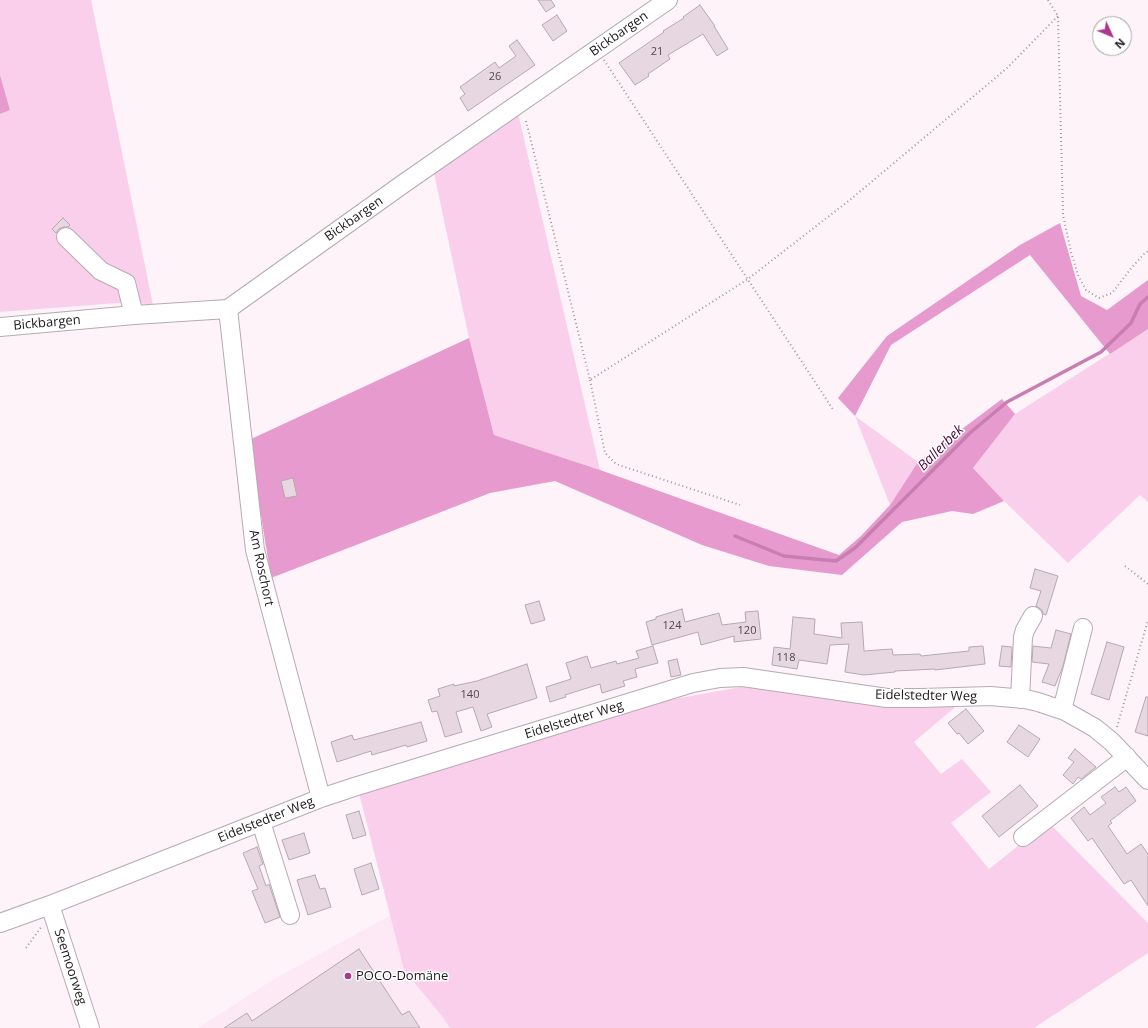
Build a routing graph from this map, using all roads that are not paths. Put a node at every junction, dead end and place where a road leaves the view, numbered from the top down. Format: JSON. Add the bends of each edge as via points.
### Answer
{"nodes":[{"id":1,"x":668,"y":0,"type":"edge"},
{"id":2,"x":66,"y":237,"type":"dead end"},
{"id":3,"x":228,"y":309,"type":"junction"},
{"id":4,"x":134,"y":315,"type":"junction"},
{"id":5,"x":0,"y":327,"type":"edge"},
{"id":6,"x":1033,"y":616,"type":"dead end"},
{"id":7,"x":1083,"y":628,"type":"dead end"},
{"id":8,"x":1020,"y":699,"type":"junction"},
{"id":9,"x":1062,"y":710,"type":"junction"},
{"id":10,"x":1127,"y":757,"type":"junction"},
{"id":11,"x":1148,"y":780,"type":"edge"},
{"id":12,"x":321,"y":798,"type":"junction"},
{"id":13,"x":261,"y":822,"type":"junction"},
{"id":14,"x":1023,"y":837,"type":"dead end"},
{"id":15,"x":51,"y":909,"type":"junction"},
{"id":16,"x":290,"y":915,"type":"dead end"},
{"id":17,"x":0,"y":923,"type":"edge"},
{"id":18,"x":90,"y":1028,"type":"edge"}],
"edges":[{"from":1,"to":3,"type":"street","name":"Bickbargen"},
{"from":2,"to":4,"type":"street","via":[[101,271],[126,283]]},
{"from":3,"to":4,"type":"street","name":"Bickbargen"},
{"from":3,"to":12,"type":"street","name":"Am Roschort","via":[[255,550]]},
{"from":4,"to":5,"type":"street","name":"Bickbargen"},
{"from":6,"to":8,"type":"street","via":[[1023,637]]},
{"from":7,"to":9,"type":"street"},
{"from":8,"to":9,"type":"street","name":"Eidelstedter Weg"},
{"from":8,"to":12,"type":"street","name":"Eidelstedter Weg","via":[[990,696],[887,698],[743,677],[720,678],[693,683]]},
{"from":9,"to":10,"type":"street","name":"Eidelstedter Weg","via":[[1095,728]]},
{"from":10,"to":11,"type":"street","name":"Eidelstedter Weg"},
{"from":10,"to":14,"type":"street"},
{"from":12,"to":13,"type":"street","name":"Eidelstedter Weg"},
{"from":13,"to":15,"type":"street","name":"Eidelstedter Weg"},
{"from":13,"to":16,"type":"street"},
{"from":15,"to":17,"type":"street","name":"Eidelstedter Weg"},
{"from":15,"to":18,"type":"street","name":"Seemoorweg"}]}
